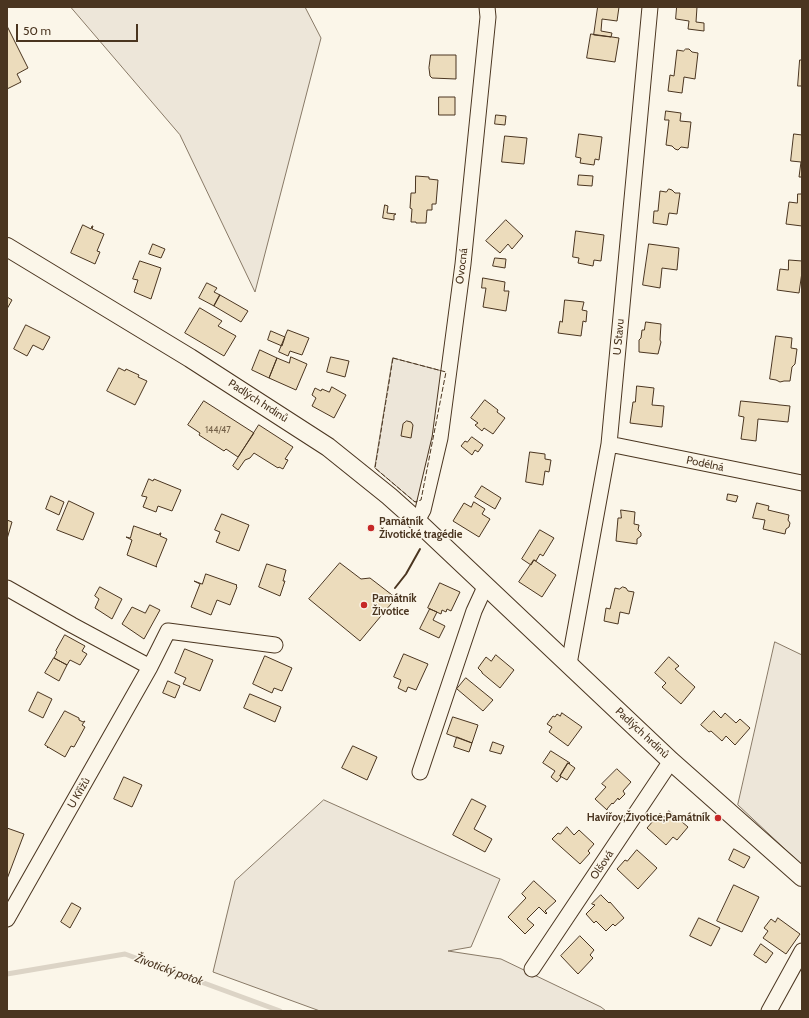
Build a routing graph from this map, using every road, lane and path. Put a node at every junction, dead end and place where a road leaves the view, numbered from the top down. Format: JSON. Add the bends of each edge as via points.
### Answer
{"nodes":[{"id":1,"x":488,"y":7,"type":"edge"},
{"id":2,"x":650,"y":7,"type":"edge"},
{"id":3,"x":7,"y":247,"type":"edge"},
{"id":4,"x":609,"y":444,"type":"junction"},
{"id":5,"x":802,"y":483,"type":"edge"},
{"id":6,"x":417,"y":521,"type":"junction"},
{"id":7,"x":485,"y":587,"type":"junction"},
{"id":8,"x":7,"y":588,"type":"edge"},
{"id":9,"x":275,"y":645,"type":"dead end"},
{"id":10,"x":569,"y":664,"type":"junction"},
{"id":11,"x":150,"y":666,"type":"junction"},
{"id":12,"x":671,"y":761,"type":"junction"},
{"id":13,"x":420,"y":772,"type":"dead end"},
{"id":14,"x":802,"y":877,"type":"edge"},
{"id":15,"x":7,"y":919,"type":"edge"},
{"id":16,"x":802,"y":951,"type":"edge"},
{"id":17,"x":532,"y":968,"type":"dead end"},
{"id":18,"x":769,"y":1011,"type":"edge"}],
"edges":[{"from":1,"to":6,"type":"street","name":"Ovocná","via":[[463,264],[440,438],[423,510]]},
{"from":2,"to":4,"type":"street","name":"U Stavu"},
{"from":3,"to":6,"type":"street","name":"Padlých hrdinů","via":[[190,358],[328,446]]},
{"from":4,"to":5,"type":"street","name":"Podélná"},
{"from":4,"to":10,"type":"street","name":"U Stavu"},
{"from":6,"to":7,"type":"street","name":"Padlých hrdinů"},
{"from":7,"to":10,"type":"street","name":"Padlých hrdinů"},
{"from":7,"to":13,"type":"street","via":[[474,611]]},
{"from":8,"to":11,"type":"street"},
{"from":9,"to":11,"type":"street","name":"U Křížů","via":[[168,631]]},
{"from":10,"to":12,"type":"street","name":"Padlých hrdinů"},
{"from":11,"to":15,"type":"street","name":"U Křížů"},
{"from":12,"to":14,"type":"street","name":"Padlých hrdinů"},
{"from":12,"to":17,"type":"street","name":"Olšová"},
{"from":16,"to":18,"type":"street"}]}
